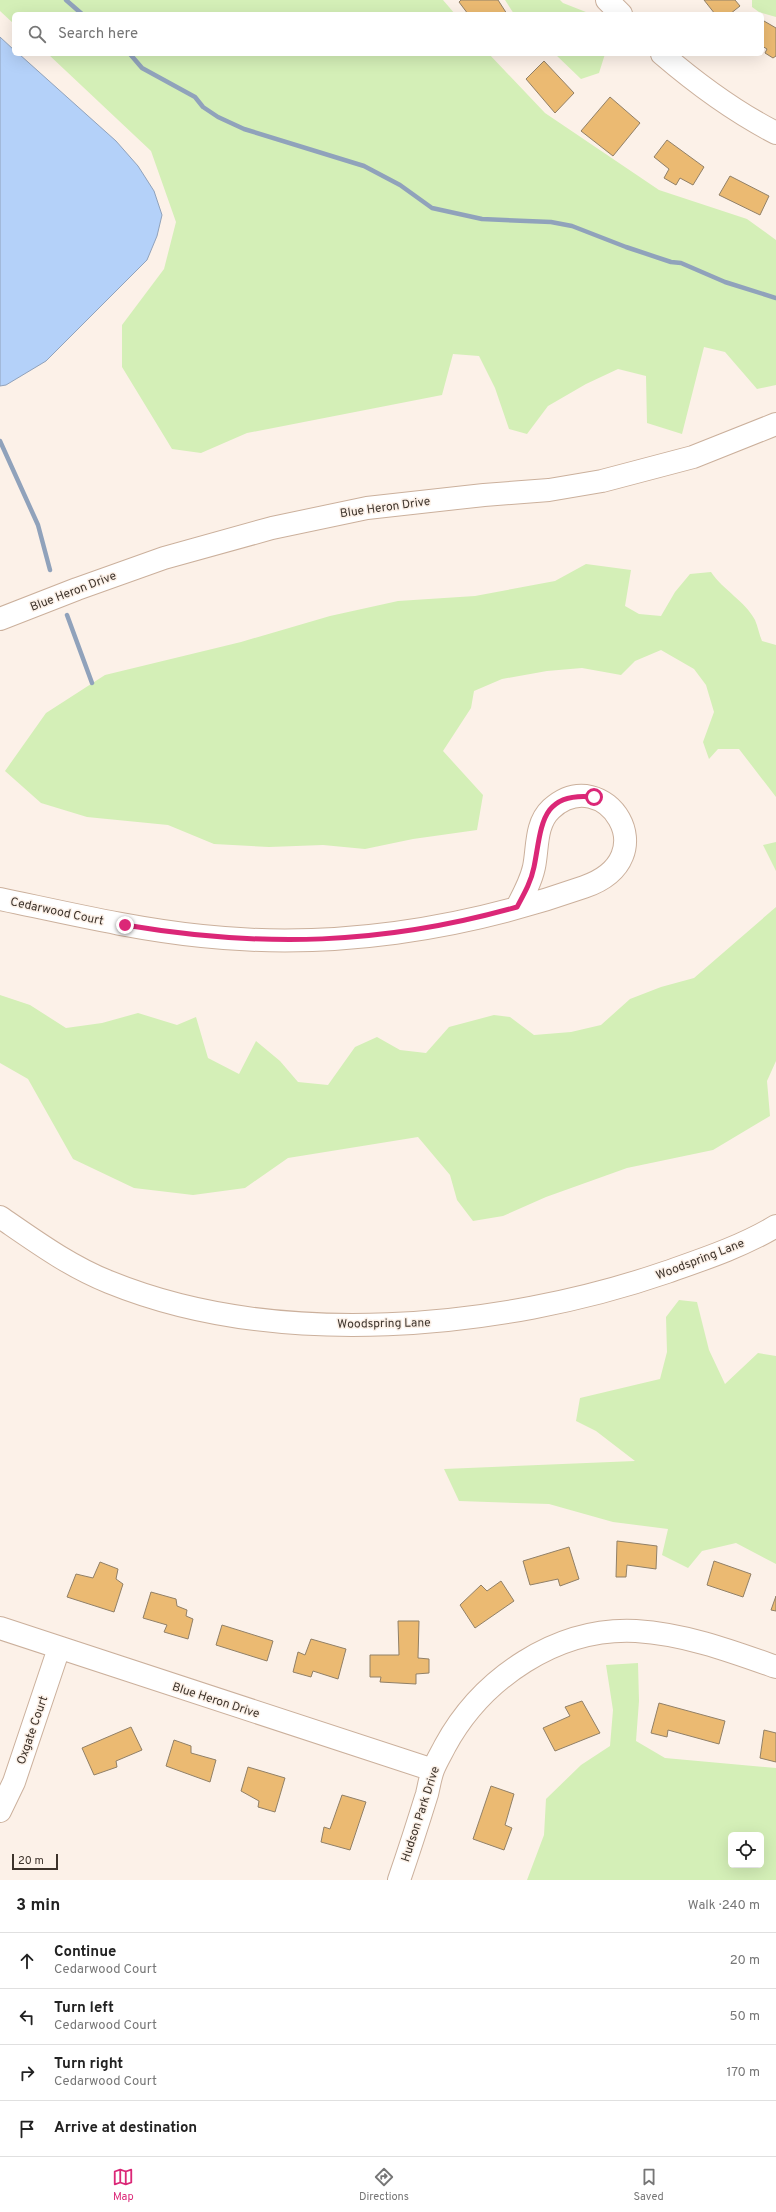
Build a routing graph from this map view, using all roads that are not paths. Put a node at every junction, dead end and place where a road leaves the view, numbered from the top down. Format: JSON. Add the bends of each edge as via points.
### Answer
{"nodes":[{"id":1,"x":607,"y":0,"type":"edge"},
{"id":2,"x":619,"y":12,"type":"edge"},
{"id":3,"x":664,"y":56,"type":"edge"},
{"id":4,"x":776,"y":133,"type":"edge"},
{"id":5,"x":776,"y":424,"type":"edge"},
{"id":6,"x":0,"y":619,"type":"edge"},
{"id":7,"x":0,"y":899,"type":"edge"},
{"id":8,"x":517,"y":907,"type":"junction"},
{"id":9,"x":0,"y":1217,"type":"edge"},
{"id":10,"x":776,"y":1226,"type":"edge"},
{"id":11,"x":0,"y":1628,"type":"edge"},
{"id":12,"x":59,"y":1648,"type":"junction"},
{"id":13,"x":776,"y":1668,"type":"edge"},
{"id":14,"x":433,"y":1770,"type":"junction"},
{"id":15,"x":0,"y":1811,"type":"edge"},
{"id":16,"x":400,"y":1880,"type":"edge"}],
"edges":[{"from":1,"to":2,"type":"street"},
{"from":3,"to":4,"type":"street","via":[[735,110]]},
{"from":5,"to":6,"type":"street","name":"Blue Heron Drive","via":[[693,457],[602,481],[549,490],[484,494],[367,508],[272,528],[164,558],[76,588]]},
{"from":7,"to":8,"type":"street","name":"Cedarwood Court","via":[[172,933],[204,937],[304,941],[368,937],[419,930]]},
{"from":8,"to":8,"type":"street","name":"Cedarwood Court","via":[[586,887],[614,869],[622,859],[626,844],[621,821],[607,804],[594,797],[580,796],[565,799],[546,814],[539,833],[530,880]]},
{"from":9,"to":10,"type":"street","name":"Woodspring Lane","via":[[50,1252],[108,1282],[166,1302],[236,1317],[318,1324],[373,1325],[434,1322],[514,1312],[594,1295],[702,1260],[742,1244]]},
{"from":11,"to":12,"type":"street","name":"Blue Heron Drive"},
{"from":12,"to":14,"type":"street","name":"Blue Heron Drive"},
{"from":12,"to":15,"type":"street","name":"Oxgate Court","via":[[14,1782]]},
{"from":13,"to":14,"type":"street","name":"Hudson Park Drive","via":[[711,1644],[680,1637],[636,1631],[599,1633],[575,1638],[521,1663],[500,1678],[471,1707],[455,1728]]},
{"from":14,"to":16,"type":"street","name":"Hudson Park Drive"}]}
